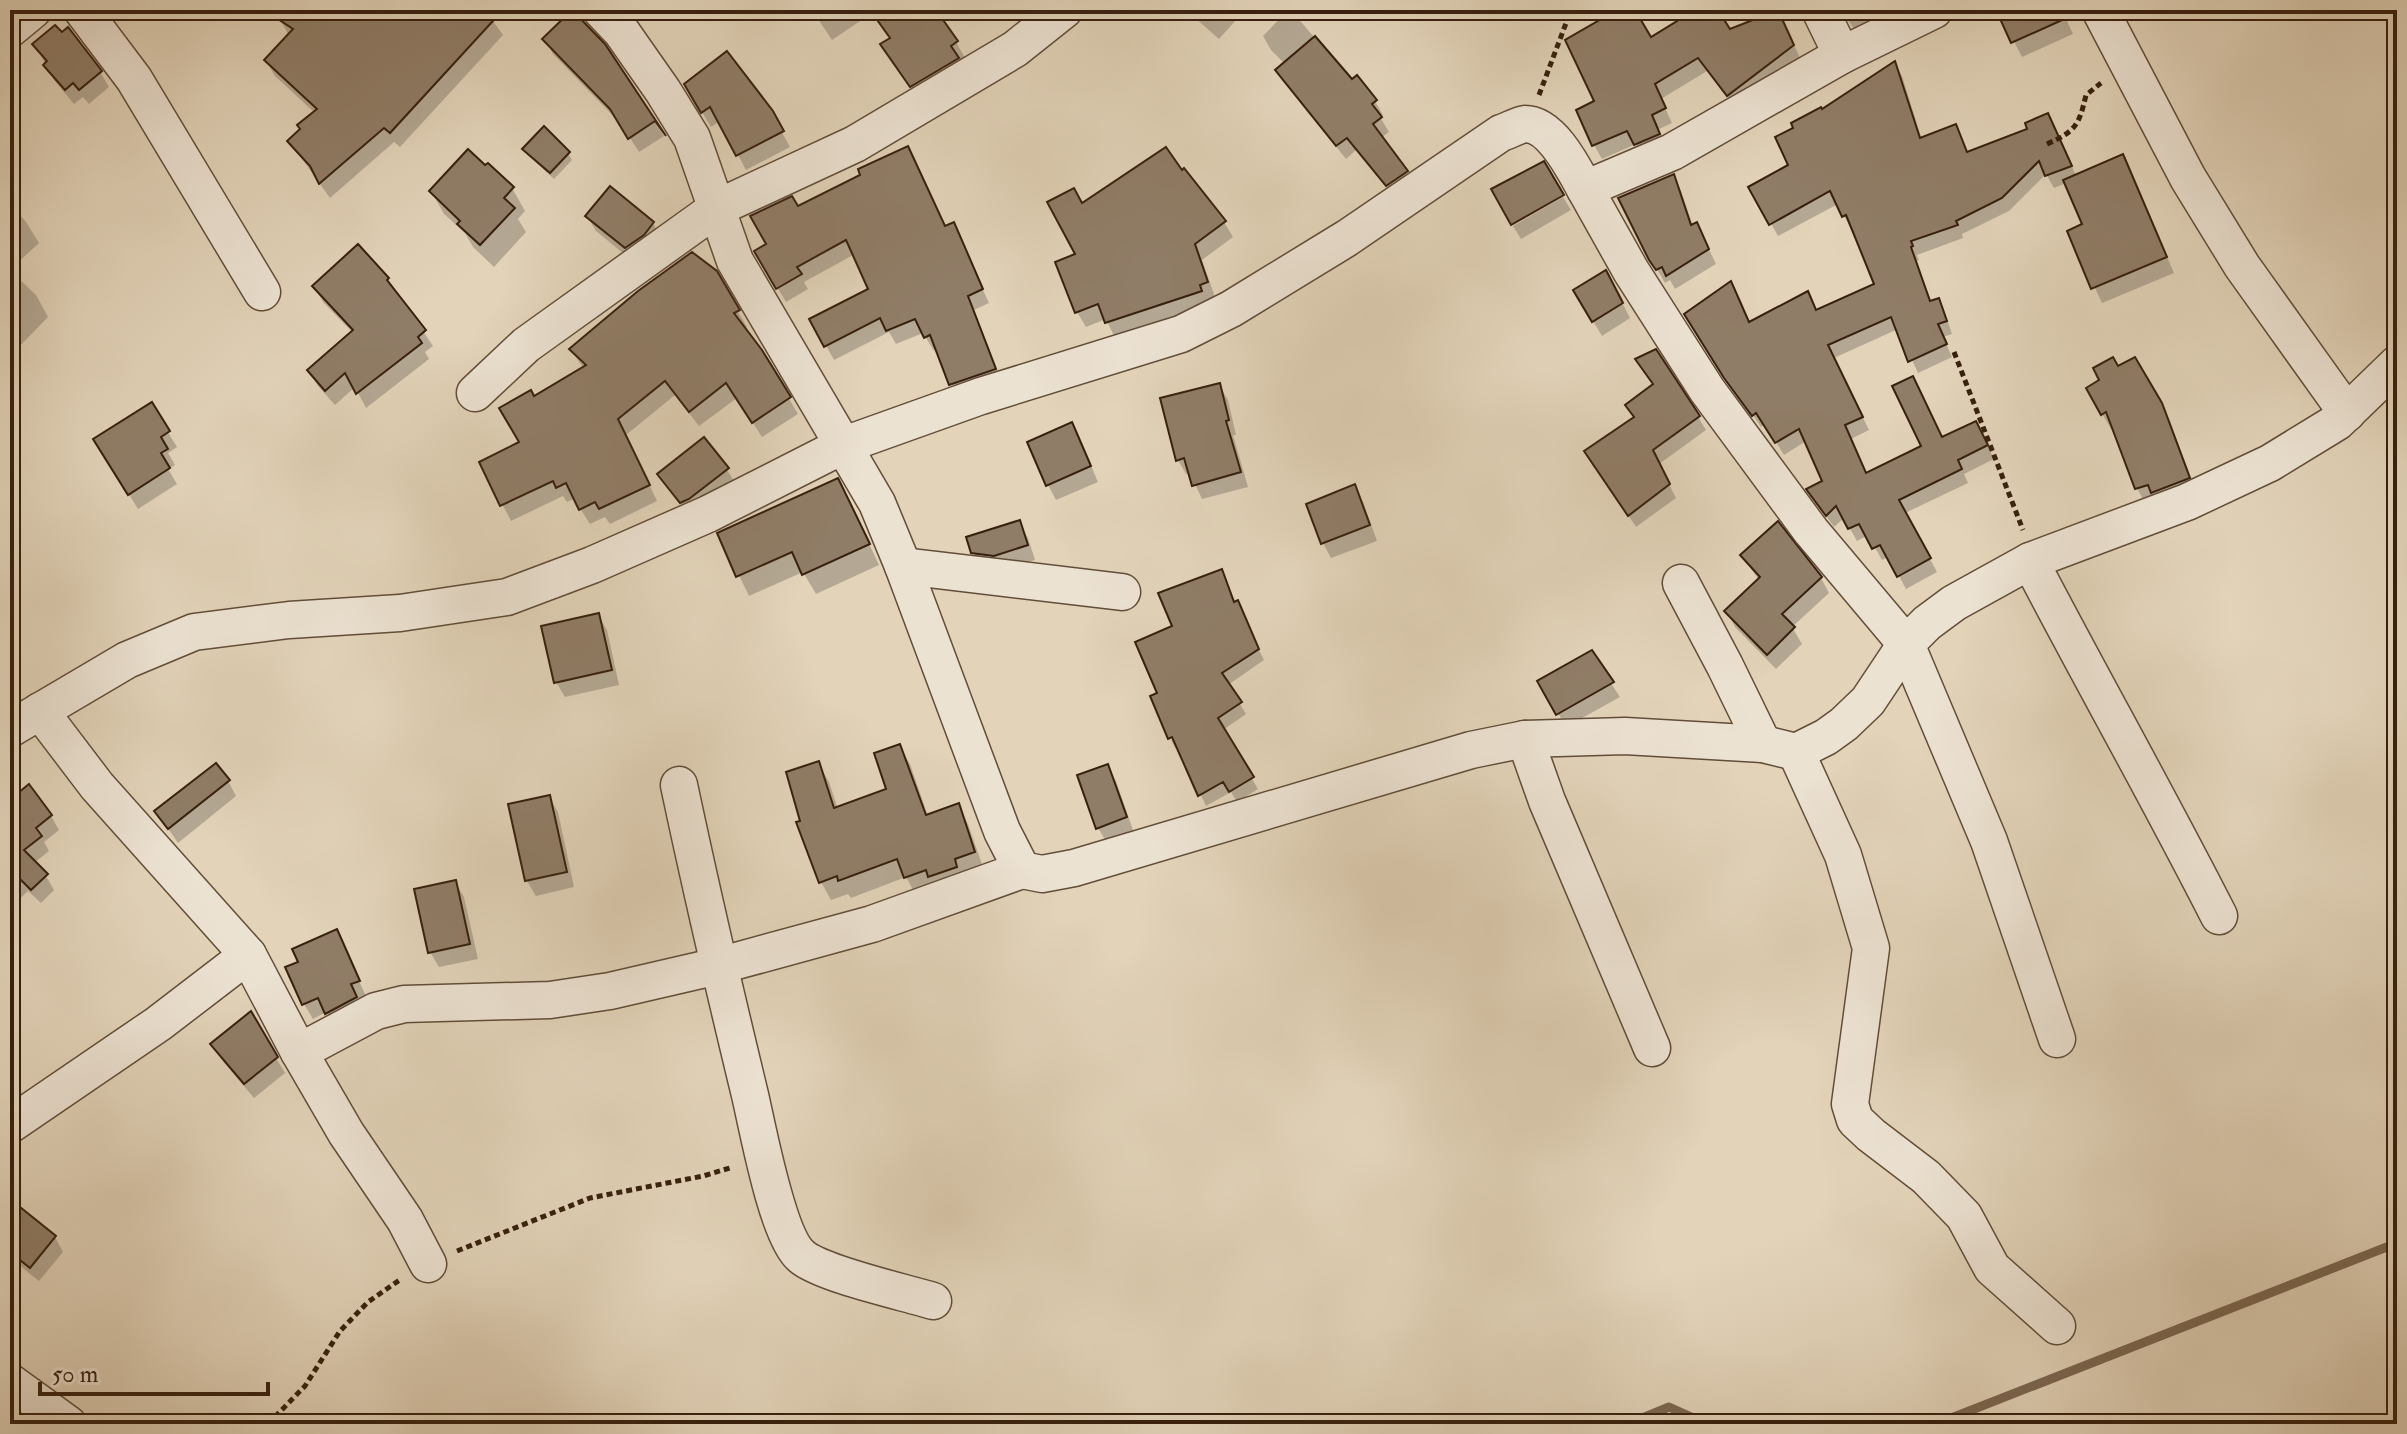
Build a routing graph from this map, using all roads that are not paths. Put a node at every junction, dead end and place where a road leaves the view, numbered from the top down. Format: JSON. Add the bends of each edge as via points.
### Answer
{"nodes":[{"id":1,"x":33,"y":10,"type":"edge"},
{"id":2,"x":82,"y":10,"type":"edge"},
{"id":3,"x":1064,"y":10,"type":"edge"},
{"id":4,"x":1820,"y":10,"type":"edge"},
{"id":5,"x":1934,"y":10,"type":"edge"},
{"id":6,"x":2100,"y":10,"type":"edge"},
{"id":7,"x":622,"y":17,"type":"edge"},
{"id":8,"x":10,"y":29,"type":"edge"},
{"id":9,"x":1842,"y":55,"type":"junction"},
{"id":10,"x":1585,"y":189,"type":"junction"},
{"id":11,"x":717,"y":208,"type":"junction"},
{"id":12,"x":262,"y":292,"type":"dead end"},
{"id":13,"x":2397,"y":364,"type":"edge"},
{"id":14,"x":475,"y":393,"type":"dead end"},
{"id":15,"x":2347,"y":413,"type":"junction"},
{"id":16,"x":844,"y":445,"type":"junction"},
{"id":17,"x":2033,"y":560,"type":"junction"},
{"id":18,"x":903,"y":566,"type":"junction"},
{"id":19,"x":1681,"y":583,"type":"dead end"},
{"id":20,"x":1122,"y":592,"type":"dead end"},
{"id":21,"x":1906,"y":644,"type":"junction"},
{"id":22,"x":25,"y":720,"type":"edge"},
{"id":23,"x":1525,"y":739,"type":"junction"},
{"id":24,"x":1780,"y":748,"type":"junction"},
{"id":25,"x":679,"y":785,"type":"dead end"},
{"id":26,"x":1022,"y":870,"type":"junction"},
{"id":27,"x":2219,"y":916,"type":"dead end"},
{"id":28,"x":248,"y":955,"type":"junction"},
{"id":29,"x":718,"y":966,"type":"junction"},
{"id":30,"x":2057,"y":1039,"type":"dead end"},
{"id":31,"x":1652,"y":1048,"type":"dead end"},
{"id":32,"x":299,"y":1052,"type":"junction"},
{"id":33,"x":10,"y":1125,"type":"edge"},
{"id":34,"x":428,"y":1264,"type":"road end"},
{"id":35,"x":933,"y":1301,"type":"dead end"},
{"id":36,"x":2057,"y":1326,"type":"dead end"},
{"id":37,"x":10,"y":1382,"type":"edge"},
{"id":38,"x":68,"y":1424,"type":"edge"}],
"edges":[{"from":1,"to":8,"type":"street"},
{"from":2,"to":12,"type":"street","via":[[134,79]]},
{"from":3,"to":11,"type":"street","via":[[1015,49],[855,144]]},
{"from":4,"to":9,"type":"street"},
{"from":5,"to":9,"type":"street"},
{"from":6,"to":15,"type":"street","via":[[2188,178],[2242,266]]},
{"from":7,"to":11,"type":"street","via":[[692,138]]},
{"from":9,"to":10,"type":"street","via":[[1672,152]]},
{"from":10,"to":16,"type":"street","via":[[1562,150],[1540,128],[1524,124],[1474,150],[1347,238],[1181,334]]},
{"from":10,"to":21,"type":"street","via":[[1715,402],[1811,531]]},
{"from":11,"to":14,"type":"street","via":[[526,345]]},
{"from":11,"to":16,"type":"street","via":[[735,261]]},
{"from":13,"to":15,"type":"street"},
{"from":15,"to":17,"type":"street","via":[[2310,440],[2229,483]]},
{"from":16,"to":18,"type":"street","via":[[877,503]]},
{"from":16,"to":22,"type":"street","via":[[708,514],[507,597],[400,613],[194,632],[127,660]]},
{"from":17,"to":21,"type":"street","via":[[1954,603]]},
{"from":17,"to":27,"type":"street"},
{"from":18,"to":20,"type":"street"},
{"from":18,"to":26,"type":"street","via":[[1002,831]]},
{"from":19,"to":24,"type":"street","via":[[1725,666]]},
{"from":21,"to":24,"type":"street","via":[[1868,701],[1826,737]]},
{"from":21,"to":30,"type":"street","via":[[1989,841]]},
{"from":22,"to":28,"type":"street","via":[[97,786]]},
{"from":23,"to":24,"type":"street","via":[[1625,736]]},
{"from":23,"to":26,"type":"street","via":[[1471,750],[1074,868],[1042,874]]},
{"from":23,"to":31,"type":"street"},
{"from":24,"to":36,"type":"street","via":[[1843,855],[1871,948],[1850,1104],[1855,1120],[1926,1177],[1964,1216],[1992,1268]]},
{"from":25,"to":29,"type":"street"},
{"from":26,"to":29,"type":"street","via":[[872,924]]},
{"from":28,"to":32,"type":"street"},
{"from":28,"to":33,"type":"street"},
{"from":29,"to":32,"type":"street","via":[[550,1000],[404,1004],[376,1011]]},
{"from":29,"to":35,"type":"street","via":[[789,1242],[819,1267]]},
{"from":32,"to":34,"type":"street"},
{"from":37,"to":38,"type":"street"}]}
